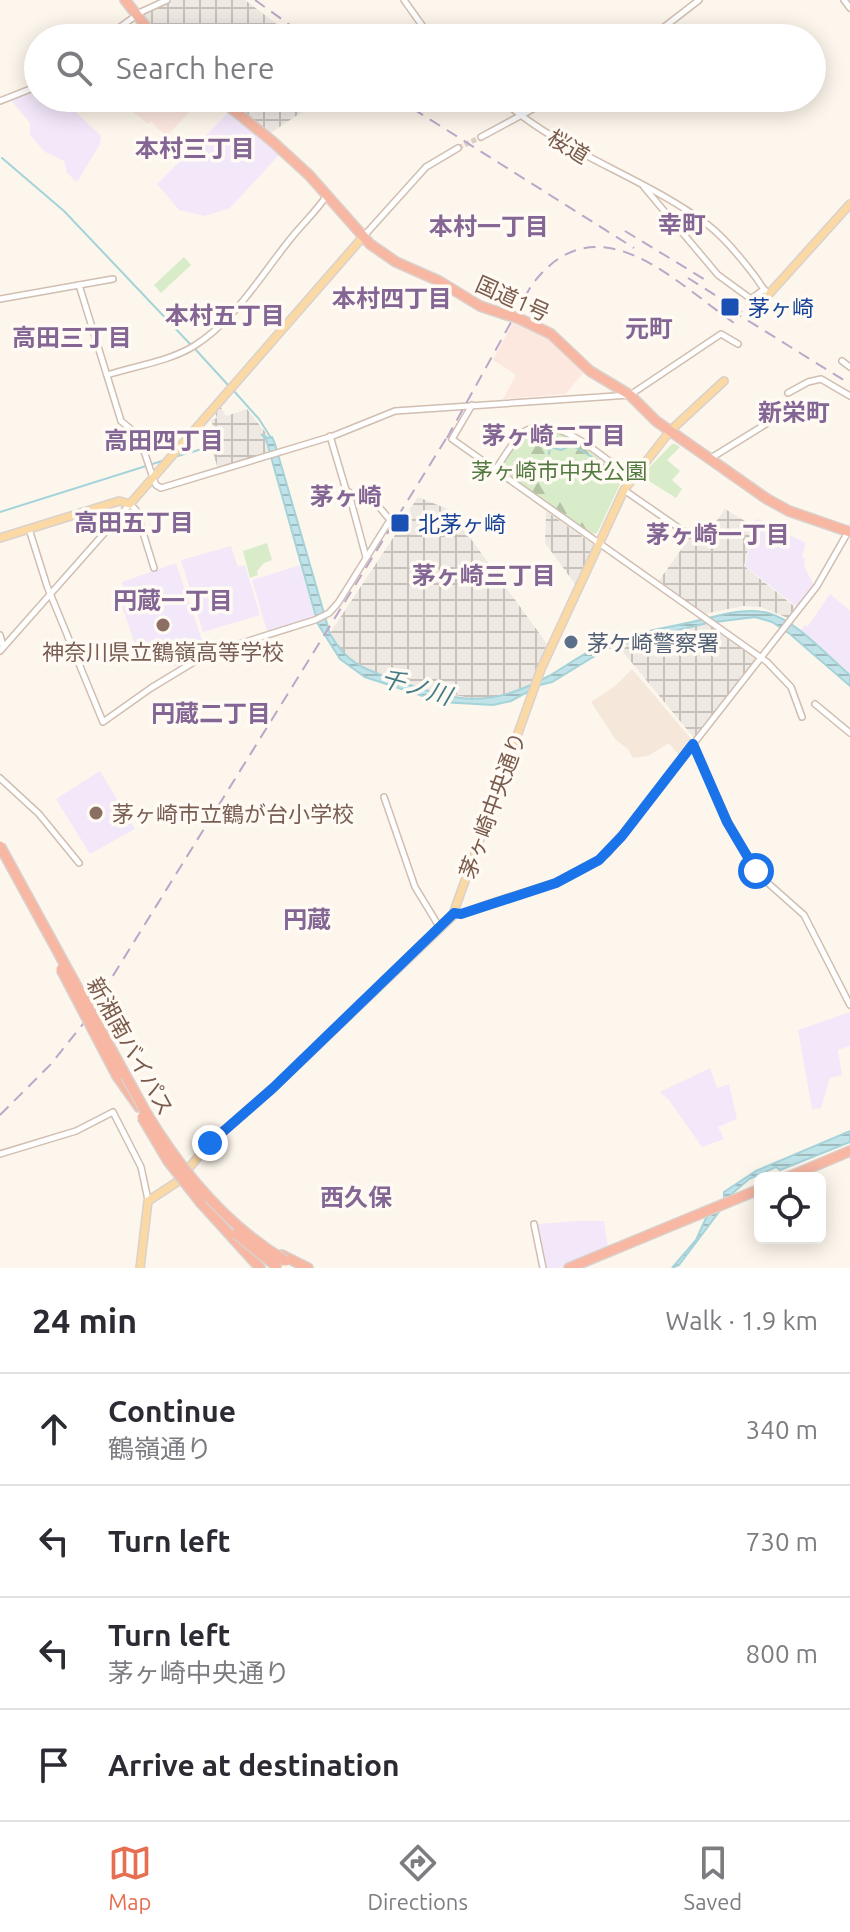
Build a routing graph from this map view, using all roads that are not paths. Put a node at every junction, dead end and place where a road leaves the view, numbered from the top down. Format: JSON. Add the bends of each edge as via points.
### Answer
{"nodes":[{"id":1,"x":125,"y":0,"type":"edge"},
{"id":2,"x":167,"y":0,"type":"edge"},
{"id":3,"x":404,"y":0,"type":"edge"},
{"id":4,"x":699,"y":0,"type":"edge"},
{"id":5,"x":844,"y":0,"type":"edge"},
{"id":6,"x":850,"y":8,"type":"edge"},
{"id":7,"x":138,"y":16,"type":"junction"},
{"id":8,"x":126,"y":24,"type":"edge"},
{"id":9,"x":144,"y":24,"type":"edge"},
{"id":10,"x":421,"y":24,"type":"edge"},
{"id":11,"x":668,"y":24,"type":"edge"},
{"id":12,"x":24,"y":92,"type":"edge"},
{"id":13,"x":0,"y":101,"type":"edge"},
{"id":14,"x":236,"y":112,"type":"edge"},
{"id":15,"x":515,"y":112,"type":"edge"},
{"id":16,"x":529,"y":112,"type":"edge"},
{"id":17,"x":521,"y":117,"type":"junction"},
{"id":18,"x":481,"y":137,"type":"tunnel mouth"},
{"id":19,"x":458,"y":148,"type":"tunnel mouth"},
{"id":20,"x":643,"y":186,"type":"junction"},
{"id":21,"x":327,"y":195,"type":"junction"},
{"id":22,"x":850,"y":204,"type":"edge"},
{"id":23,"x":362,"y":238,"type":"junction"},
{"id":24,"x":113,"y":279,"type":"dead end"},
{"id":25,"x":79,"y":285,"type":"junction"},
{"id":26,"x":766,"y":292,"type":"junction"},
{"id":27,"x":0,"y":299,"type":"edge"},
{"id":28,"x":738,"y":344,"type":"dead end"},
{"id":29,"x":842,"y":361,"type":"dead end"},
{"id":30,"x":850,"y":367,"type":"edge"},
{"id":31,"x":107,"y":375,"type":"junction"},
{"id":32,"x":724,"y":381,"type":"dead end"},
{"id":33,"x":788,"y":393,"type":"dead end"},
{"id":34,"x":630,"y":395,"type":"junction"},
{"id":35,"x":850,"y":396,"type":"edge"},
{"id":36,"x":472,"y":405,"type":"junction"},
{"id":37,"x":795,"y":406,"type":"dead end"},
{"id":38,"x":670,"y":431,"type":"junction"},
{"id":39,"x":330,"y":436,"type":"junction"},
{"id":40,"x":710,"y":459,"type":"junction"},
{"id":41,"x":495,"y":470,"type":"junction"},
{"id":42,"x":153,"y":478,"type":"junction"},
{"id":43,"x":631,"y":478,"type":"junction"},
{"id":44,"x":624,"y":490,"type":"junction"},
{"id":45,"x":349,"y":494,"type":"junction"},
{"id":46,"x":130,"y":504,"type":"junction"},
{"id":47,"x":29,"y":529,"type":"junction"},
{"id":48,"x":849,"y":531,"type":"edge"},
{"id":49,"x":689,"y":535,"type":"dead end"},
{"id":50,"x":0,"y":538,"type":"edge"},
{"id":51,"x":598,"y":544,"type":"junction"},
{"id":52,"x":366,"y":557,"type":"junction"},
{"id":53,"x":154,"y":568,"type":"dead end"},
{"id":54,"x":50,"y":595,"type":"junction"},
{"id":55,"x":0,"y":635,"type":"edge"},
{"id":56,"x":2,"y":649,"type":"edge"},
{"id":57,"x":761,"y":658,"type":"junction"},
{"id":58,"x":815,"y":704,"type":"dead end"},
{"id":59,"x":802,"y":717,"type":"dead end"},
{"id":60,"x":850,"y":733,"type":"edge"},
{"id":61,"x":693,"y":744,"type":"junction"},
{"id":62,"x":0,"y":778,"type":"edge"},
{"id":63,"x":384,"y":797,"type":"dead end"},
{"id":64,"x":0,"y":850,"type":"edge"},
{"id":65,"x":79,"y":863,"type":"dead end"},
{"id":66,"x":454,"y":913,"type":"junction"},
{"id":67,"x":440,"y":928,"type":"junction"},
{"id":68,"x":57,"y":958,"type":"junction"},
{"id":69,"x":69,"y":972,"type":"junction"},
{"id":70,"x":78,"y":992,"type":"dead end"},
{"id":71,"x":850,"y":1005,"type":"edge"},
{"id":72,"x":101,"y":1035,"type":"dead end"},
{"id":73,"x":128,"y":1089,"type":"junction"},
{"id":74,"x":143,"y":1109,"type":"junction"},
{"id":75,"x":0,"y":1154,"type":"edge"},
{"id":76,"x":850,"y":1154,"type":"edge"},
{"id":77,"x":802,"y":1172,"type":"edge"},
{"id":78,"x":810,"y":1172,"type":"edge"},
{"id":79,"x":185,"y":1174,"type":"junction"},
{"id":80,"x":754,"y":1193,"type":"edge"},
{"id":81,"x":754,"y":1194,"type":"edge"},
{"id":82,"x":148,"y":1201,"type":"junction"},
{"id":83,"x":209,"y":1207,"type":"junction"},
{"id":84,"x":233,"y":1223,"type":"junction"},
{"id":85,"x":534,"y":1224,"type":"dead end"},
{"id":86,"x":140,"y":1265,"type":"edge"},
{"id":87,"x":283,"y":1266,"type":"edge"},
{"id":88,"x":260,"y":1268,"type":"edge"},
{"id":89,"x":269,"y":1268,"type":"edge"},
{"id":90,"x":299,"y":1268,"type":"edge"},
{"id":91,"x":308,"y":1268,"type":"edge"},
{"id":92,"x":543,"y":1268,"type":"edge"},
{"id":93,"x":569,"y":1268,"type":"edge"},
{"id":94,"x":580,"y":1268,"type":"edge"}],
"edges":[{"from":1,"to":7,"type":"highway"},
{"from":2,"to":7,"type":"street"},
{"from":3,"to":10,"type":"street"},
{"from":4,"to":11,"type":"street"},
{"from":5,"to":6,"type":"street"},
{"from":7,"to":8,"type":"street"},
{"from":7,"to":9,"type":"highway"},
{"from":12,"to":13,"type":"street"},
{"from":14,"to":21,"type":"highway","name":"国道1号"},
{"from":15,"to":17,"type":"street","name":"桜道"},
{"from":16,"to":17,"type":"street"},
{"from":17,"to":18,"type":"street"},
{"from":17,"to":20,"type":"street","name":"桜道"},
{"from":19,"to":23,"type":"street","via":[[426,167]]},
{"from":20,"to":26,"type":"street","name":"桜道","via":[[711,227]]},
{"from":20,"to":26,"type":"street","via":[[724,280],[751,299]]},
{"from":21,"to":23,"type":"highway","name":"国道1号"},
{"from":21,"to":31,"type":"street","via":[[246,299],[197,344]]},
{"from":22,"to":26,"type":"main road"},
{"from":23,"to":34,"type":"highway","name":"国道1号","bridge":true,"via":[[480,306],[551,334],[590,371]]},
{"from":23,"to":42,"type":"main road"},
{"from":24,"to":25,"type":"street"},
{"from":25,"to":27,"type":"street"},
{"from":25,"to":31,"type":"street"},
{"from":28,"to":34,"type":"street","via":[[721,334]]},
{"from":29,"to":30,"type":"street"},
{"from":31,"to":42,"type":"street","via":[[121,421],[139,436]]},
{"from":32,"to":38,"type":"main road","name":"茅ヶ崎中央通り"},
{"from":33,"to":35,"type":"street","via":[[816,380]]},
{"from":34,"to":36,"type":"street"},
{"from":34,"to":38,"type":"highway","name":"国道1号"},
{"from":36,"to":39,"type":"street","via":[[395,411]]},
{"from":36,"to":41,"type":"street","via":[[452,439]]},
{"from":37,"to":40,"type":"street"},
{"from":38,"to":40,"type":"highway","name":"国道1号"},
{"from":38,"to":43,"type":"main road","name":"茅ヶ崎中央通り"},
{"from":39,"to":42,"type":"street","via":[[165,487],[158,487]]},
{"from":39,"to":45,"type":"street"},
{"from":40,"to":48,"type":"highway","name":"国道1号","via":[[789,511]]},
{"from":41,"to":43,"type":"street","via":[[523,433],[550,426]]},
{"from":41,"to":51,"type":"street"},
{"from":42,"to":46,"type":"main road"},
{"from":43,"to":44,"type":"main road","name":"茅ヶ崎中央通り"},
{"from":44,"to":49,"type":"street"},
{"from":44,"to":51,"type":"main road","name":"茅ヶ崎中央通り"},
{"from":45,"to":52,"type":"street"},
{"from":45,"to":52,"type":"street","via":[[375,502],[390,520]]},
{"from":46,"to":47,"type":"main road","via":[[119,501]]},
{"from":46,"to":53,"type":"street"},
{"from":46,"to":54,"type":"street"},
{"from":47,"to":50,"type":"main road"},
{"from":47,"to":54,"type":"street"},
{"from":48,"to":57,"type":"street","via":[[817,586]]},
{"from":51,"to":57,"type":"street"},
{"from":51,"to":66,"type":"main road","name":"茅ヶ崎中央通り","via":[[537,679]]},
{"from":52,"to":54,"type":"street","via":[[325,616],[207,654],[103,722]]},
{"from":54,"to":56,"type":"street"},
{"from":55,"to":56,"type":"street"},
{"from":57,"to":59,"type":"street","via":[[791,687]]},
{"from":57,"to":61,"type":"street"},
{"from":58,"to":60,"type":"street"},
{"from":61,"to":66,"type":"street","via":[[599,860],[552,884]]},
{"from":61,"to":71,"type":"street","via":[[739,844],[766,882],[804,915]]},
{"from":62,"to":65,"type":"street","via":[[39,814]]},
{"from":63,"to":67,"type":"street","via":[[415,887]]},
{"from":64,"to":68,"type":"highway","name":"新湘南バイパス","bridge":true},
{"from":64,"to":69,"type":"highway","name":"新湘南バイパス","bridge":true},
{"from":64,"to":70,"type":"main road"},
{"from":66,"to":67,"type":"main road","name":"茅ヶ崎中央通り"},
{"from":67,"to":79,"type":"main road","name":"茅ヶ崎中央通り","via":[[210,1143]]},
{"from":68,"to":73,"type":"highway","name":"新湘南バイパス","bridge":true},
{"from":68,"to":74,"type":"highway","bridge":true,"via":[[117,1076]]},
{"from":69,"to":74,"type":"highway","name":"新湘南バイパス","bridge":true},
{"from":69,"to":74,"type":"highway","bridge":true,"via":[[100,1020]]},
{"from":72,"to":74,"type":"main road"},
{"from":73,"to":87,"type":"highway","name":"新湘南バイパス","bridge":true,"via":[[193,1187],[242,1236]]},
{"from":73,"to":88,"type":"highway","bridge":true,"via":[[174,1169]]},
{"from":74,"to":79,"type":"main road"},
{"from":74,"to":87,"type":"highway","bridge":true,"via":[[211,1194]]},
{"from":75,"to":82,"type":"street","via":[[76,1131],[113,1112],[141,1167]]},
{"from":76,"to":77,"type":"highway"},
{"from":76,"to":78,"type":"highway"},
{"from":79,"to":82,"type":"main road","name":"茅ヶ崎中央通り"},
{"from":79,"to":83,"type":"main road"},
{"from":79,"to":84,"type":"main road"},
{"from":80,"to":93,"type":"highway"},
{"from":81,"to":94,"type":"highway"},
{"from":82,"to":86,"type":"main road"},
{"from":83,"to":87,"type":"highway","bridge":true,"via":[[236,1234]]},
{"from":83,"to":88,"type":"main road"},
{"from":84,"to":89,"type":"main road"},
{"from":84,"to":91,"type":"highway","bridge":true},
{"from":85,"to":92,"type":"street"},
{"from":87,"to":90,"type":"highway","name":"新湘南バイパス"}]}
